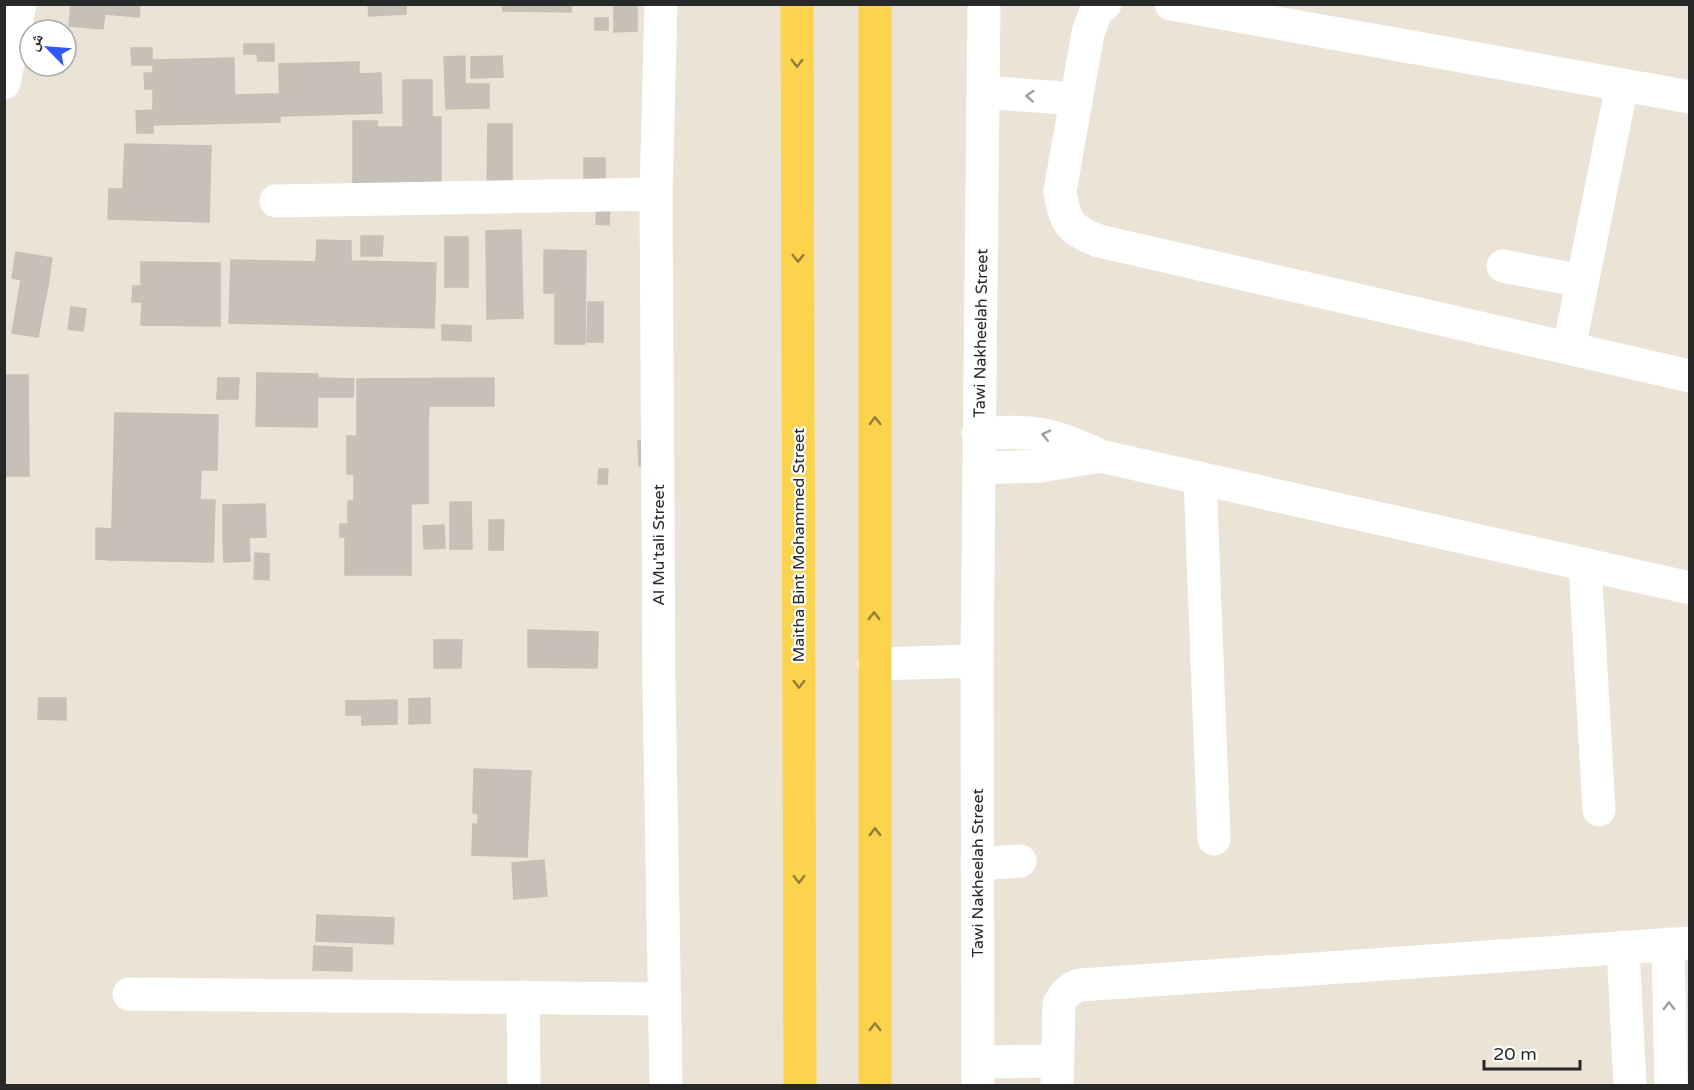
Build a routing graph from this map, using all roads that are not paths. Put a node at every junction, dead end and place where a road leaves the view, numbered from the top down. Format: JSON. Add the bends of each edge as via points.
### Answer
{"nodes":[{"id":1,"x":661,"y":4,"type":"edge"},
{"id":2,"x":797,"y":4,"type":"edge"},
{"id":3,"x":875,"y":4,"type":"edge"},
{"id":4,"x":984,"y":4,"type":"edge"},
{"id":5,"x":1105,"y":4,"type":"edge"},
{"id":6,"x":1171,"y":4,"type":"edge"},
{"id":7,"x":14,"y":14,"type":"edge"},
{"id":8,"x":4,"y":83,"type":"edge"},
{"id":9,"x":1622,"y":85,"type":"junction"},
{"id":10,"x":1689,"y":97,"type":"edge"},
{"id":11,"x":984,"y":104,"type":"junction"},
{"id":12,"x":1075,"y":110,"type":"junction"},
{"id":13,"x":656,"y":194,"type":"junction"},
{"id":14,"x":276,"y":201,"type":"dead end"},
{"id":15,"x":1503,"y":266,"type":"dead end"},
{"id":16,"x":1582,"y":281,"type":"junction"},
{"id":17,"x":1569,"y":348,"type":"junction"},
{"id":18,"x":1689,"y":376,"type":"edge"},
{"id":19,"x":978,"y":434,"type":"junction"},
{"id":20,"x":1101,"y":456,"type":"junction"},
{"id":21,"x":979,"y":468,"type":"junction"},
{"id":22,"x":1200,"y":478,"type":"junction"},
{"id":23,"x":1585,"y":564,"type":"junction"},
{"id":24,"x":1689,"y":588,"type":"edge"},
{"id":25,"x":977,"y":661,"type":"junction"},
{"id":26,"x":874,"y":664,"type":"junction"},
{"id":27,"x":1599,"y":810,"type":"dead end"},
{"id":28,"x":1214,"y":839,"type":"dead end"},
{"id":29,"x":1020,"y":861,"type":"dead end"},
{"id":30,"x":977,"y":864,"type":"junction"},
{"id":31,"x":1679,"y":944,"type":"edge"},
{"id":32,"x":1623,"y":947,"type":"junction"},
{"id":33,"x":129,"y":994,"type":"dead end"},
{"id":34,"x":523,"y":997,"type":"junction"},
{"id":35,"x":665,"y":999,"type":"junction"},
{"id":36,"x":1057,"y":1075,"type":"edge"},
{"id":37,"x":978,"y":1076,"type":"edge"},
{"id":38,"x":524,"y":1086,"type":"edge"},
{"id":39,"x":666,"y":1086,"type":"edge"},
{"id":40,"x":800,"y":1086,"type":"edge"},
{"id":41,"x":875,"y":1086,"type":"edge"},
{"id":42,"x":1630,"y":1086,"type":"edge"},
{"id":43,"x":1671,"y":1086,"type":"edge"}],
"edges":[{"from":1,"to":13,"type":"street","name":"Al Mu'tali Street"},
{"from":2,"to":40,"type":"main road","name":"Maitha Bint Mohammed Street","one_way":true},
{"from":26,"to":3,"type":"main road","one_way":true},
{"from":4,"to":11,"type":"street","name":"Tawi Nakheelah Street"},
{"from":5,"to":12,"type":"street","via":[[1096,12],[1088,33]]},
{"from":6,"to":9,"type":"street"},
{"from":7,"to":8,"type":"street"},
{"from":9,"to":10,"type":"street"},
{"from":9,"to":16,"type":"street"},
{"from":11,"to":12,"type":"street"},
{"from":11,"to":19,"type":"street","name":"Tawi Nakheelah Street"},
{"from":12,"to":17,"type":"street","via":[[1060,191],[1064,214],[1077,232],[1098,242]]},
{"from":13,"to":14,"type":"street"},
{"from":13,"to":35,"type":"street","name":"Al Mu'tali Street"},
{"from":15,"to":16,"type":"street"},
{"from":16,"to":17,"type":"street"},
{"from":17,"to":18,"type":"street"},
{"from":20,"to":19,"type":"street","one_way":true,"via":[[1072,441],[1041,433]]},
{"from":19,"to":21,"type":"street","name":"Tawi Nakheelah Street"},
{"from":20,"to":21,"type":"street","via":[[1040,466]]},
{"from":20,"to":22,"type":"street"},
{"from":21,"to":25,"type":"street","name":"Tawi Nakheelah Street"},
{"from":22,"to":23,"type":"street"},
{"from":22,"to":28,"type":"street"},
{"from":23,"to":24,"type":"street"},
{"from":23,"to":27,"type":"street"},
{"from":25,"to":26,"type":"street"},
{"from":25,"to":30,"type":"street","name":"Tawi Nakheelah Street"},
{"from":41,"to":26,"type":"main road","one_way":true},
{"from":29,"to":30,"type":"street"},
{"from":30,"to":37,"type":"street","name":"Tawi Nakheelah Street"},
{"from":31,"to":32,"type":"street"},
{"from":43,"to":31,"type":"street","one_way":true},
{"from":32,"to":36,"type":"street","via":[[1080,985],[1071,988],[1059,1004]]},
{"from":32,"to":42,"type":"street"},
{"from":33,"to":34,"type":"street"},
{"from":34,"to":35,"type":"street"},
{"from":34,"to":38,"type":"street"},
{"from":35,"to":39,"type":"street","name":"Al Mu'tali Street"},
{"from":36,"to":37,"type":"street"}]}
